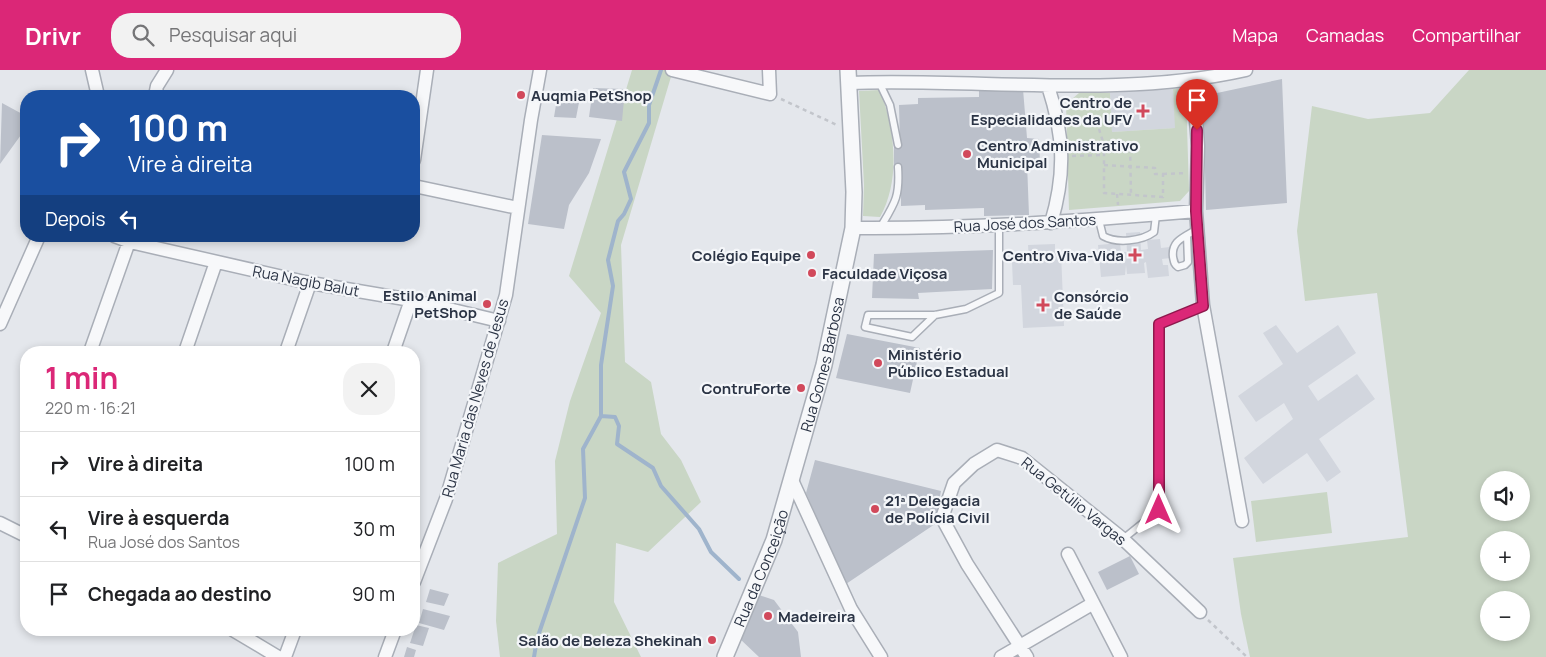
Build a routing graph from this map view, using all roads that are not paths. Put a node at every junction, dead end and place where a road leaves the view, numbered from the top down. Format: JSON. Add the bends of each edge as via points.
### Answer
{"nodes":[{"id":1,"x":92,"y":70,"type":"edge"},
{"id":2,"x":167,"y":70,"type":"edge"},
{"id":3,"x":428,"y":70,"type":"edge"},
{"id":4,"x":540,"y":70,"type":"edge"},
{"id":5,"x":673,"y":70,"type":"edge"},
{"id":6,"x":770,"y":70,"type":"edge"},
{"id":7,"x":1246,"y":70,"type":"edge"},
{"id":8,"x":849,"y":76,"type":"edge"},
{"id":9,"x":1193,"y":81,"type":"junction"},
{"id":10,"x":879,"y":82,"type":"junction"},
{"id":11,"x":1048,"y":86,"type":"junction"},
{"id":12,"x":97,"y":90,"type":"edge"},
{"id":13,"x":156,"y":90,"type":"edge"},
{"id":14,"x":420,"y":121,"type":"edge"},
{"id":15,"x":898,"y":145,"type":"dead end"},
{"id":16,"x":898,"y":166,"type":"dead end"},
{"id":17,"x":420,"y":187,"type":"edge"},
{"id":18,"x":518,"y":208,"type":"junction"},
{"id":19,"x":1196,"y":211,"type":"junction"},
{"id":20,"x":1156,"y":215,"type":"junction"},
{"id":21,"x":1099,"y":220,"type":"junction"},
{"id":22,"x":1051,"y":223,"type":"junction"},
{"id":23,"x":999,"y":226,"type":"junction"},
{"id":24,"x":852,"y":228,"type":"junction"},
{"id":25,"x":880,"y":228,"type":"junction"},
{"id":26,"x":1192,"y":232,"type":"junction"},
{"id":27,"x":36,"y":242,"type":"edge"},
{"id":28,"x":129,"y":242,"type":"edge"},
{"id":29,"x":141,"y":242,"type":"edge"},
{"id":30,"x":216,"y":262,"type":"junction"},
{"id":31,"x":310,"y":283,"type":"junction"},
{"id":32,"x":411,"y":300,"type":"junction"},
{"id":33,"x":1203,"y":306,"type":"junction"},
{"id":34,"x":935,"y":315,"type":"junction"},
{"id":35,"x":499,"y":321,"type":"junction"},
{"id":36,"x":0,"y":324,"type":"edge"},
{"id":37,"x":92,"y":346,"type":"edge"},
{"id":38,"x":187,"y":346,"type":"edge"},
{"id":39,"x":288,"y":346,"type":"edge"},
{"id":40,"x":395,"y":346,"type":"edge"},
{"id":41,"x":791,"y":478,"type":"junction"},
{"id":42,"x":1242,"y":521,"type":"dead end"},
{"id":43,"x":0,"y":523,"type":"edge"},
{"id":44,"x":20,"y":531,"type":"edge"},
{"id":45,"x":1123,"y":539,"type":"junction"},
{"id":46,"x":1068,"y":554,"type":"dead end"},
{"id":47,"x":420,"y":566,"type":"edge"},
{"id":48,"x":1092,"y":604,"type":"junction"},
{"id":49,"x":1200,"y":612,"type":"road end"},
{"id":50,"x":243,"y":636,"type":"edge"},
{"id":51,"x":293,"y":636,"type":"edge"},
{"id":52,"x":393,"y":636,"type":"edge"},
{"id":53,"x":1023,"y":652,"type":"edge"},
{"id":54,"x":278,"y":657,"type":"edge"},
{"id":55,"x":285,"y":657,"type":"edge"},
{"id":56,"x":385,"y":657,"type":"edge"},
{"id":57,"x":725,"y":657,"type":"edge"},
{"id":58,"x":882,"y":657,"type":"edge"},
{"id":59,"x":1001,"y":657,"type":"edge"},
{"id":60,"x":1121,"y":657,"type":"edge"}],
"edges":[{"from":1,"to":12,"type":"street"},
{"from":2,"to":13,"type":"street"},
{"from":3,"to":14,"type":"street"},
{"from":4,"to":18,"type":"street","name":"Rua Maria das Neves de Jesus"},
{"from":5,"to":6,"type":"street","via":[[770,94]]},
{"from":7,"to":9,"type":"street"},
{"from":8,"to":10,"type":"street"},
{"from":8,"to":24,"type":"street","name":"Rua Gomes Barbosa"},
{"from":9,"to":11,"type":"street"},
{"from":9,"to":19,"type":"street","via":[[1198,146]]},
{"from":10,"to":11,"type":"street"},
{"from":10,"to":15,"type":"lane","via":[[890,106]]},
{"from":11,"to":22,"type":"street","via":[[1058,117],[1062,156],[1059,196]]},
{"from":16,"to":25,"type":"lane","via":[[899,190],[895,204]]},
{"from":17,"to":18,"type":"street"},
{"from":18,"to":35,"type":"street","name":"Rua Maria das Neves de Jesus","via":[[506,295]]},
{"from":19,"to":20,"type":"street","name":"Rua José dos Santos"},
{"from":19,"to":26,"type":"street"},
{"from":20,"to":21,"type":"street","name":"Rua José dos Santos"},
{"from":20,"to":21,"type":"lane","via":[[1154,232],[1146,238],[1109,240],[1104,236]]},
{"from":21,"to":22,"type":"street","name":"Rua José dos Santos"},
{"from":22,"to":23,"type":"street","name":"Rua José dos Santos"},
{"from":23,"to":25,"type":"street","name":"Rua José dos Santos"},
{"from":23,"to":34,"type":"lane","via":[[999,293],[966,309]]},
{"from":24,"to":25,"type":"street","name":"Rua José dos Santos"},
{"from":24,"to":41,"type":"street","name":"Rua Gomes Barbosa","via":[[824,364]]},
{"from":26,"to":26,"type":"lane","via":[[1172,248],[1178,267],[1188,262]]},
{"from":26,"to":33,"type":"street"},
{"from":27,"to":36,"type":"street"},
{"from":28,"to":37,"type":"street"},
{"from":29,"to":30,"type":"street","name":"Rua Nagib Balut"},
{"from":30,"to":31,"type":"street","name":"Rua Nagib Balut"},
{"from":30,"to":38,"type":"street"},
{"from":31,"to":32,"type":"street","name":"Rua Nagib Balut"},
{"from":31,"to":39,"type":"street"},
{"from":32,"to":35,"type":"street","name":"Rua Nagib Balut"},
{"from":32,"to":40,"type":"street"},
{"from":33,"to":42,"type":"street"},
{"from":33,"to":45,"type":"lane","via":[[1159,324],[1159,510]]},
{"from":34,"to":34,"type":"lane","via":[[868,314],[865,327],[912,337]]},
{"from":35,"to":47,"type":"street","name":"Rua Maria das Neves de Jesus","via":[[446,499]]},
{"from":41,"to":57,"type":"street","name":"Rua da Conceição","via":[[774,540]]},
{"from":41,"to":58,"type":"street","via":[[851,610]]},
{"from":43,"to":44,"type":"street"},
{"from":45,"to":49,"type":"street","name":"Rua Getúlio Vargas"},
{"from":45,"to":53,"type":"street","name":"Rua Getúlio Vargas","via":[[1022,458],[1014,455],[997,450],[974,464],[954,483],[942,518]]},
{"from":46,"to":48,"type":"street"},
{"from":48,"to":53,"type":"street"},
{"from":48,"to":60,"type":"street"},
{"from":50,"to":54,"type":"street"},
{"from":51,"to":55,"type":"street"},
{"from":52,"to":56,"type":"street"},
{"from":53,"to":59,"type":"street"}]}
